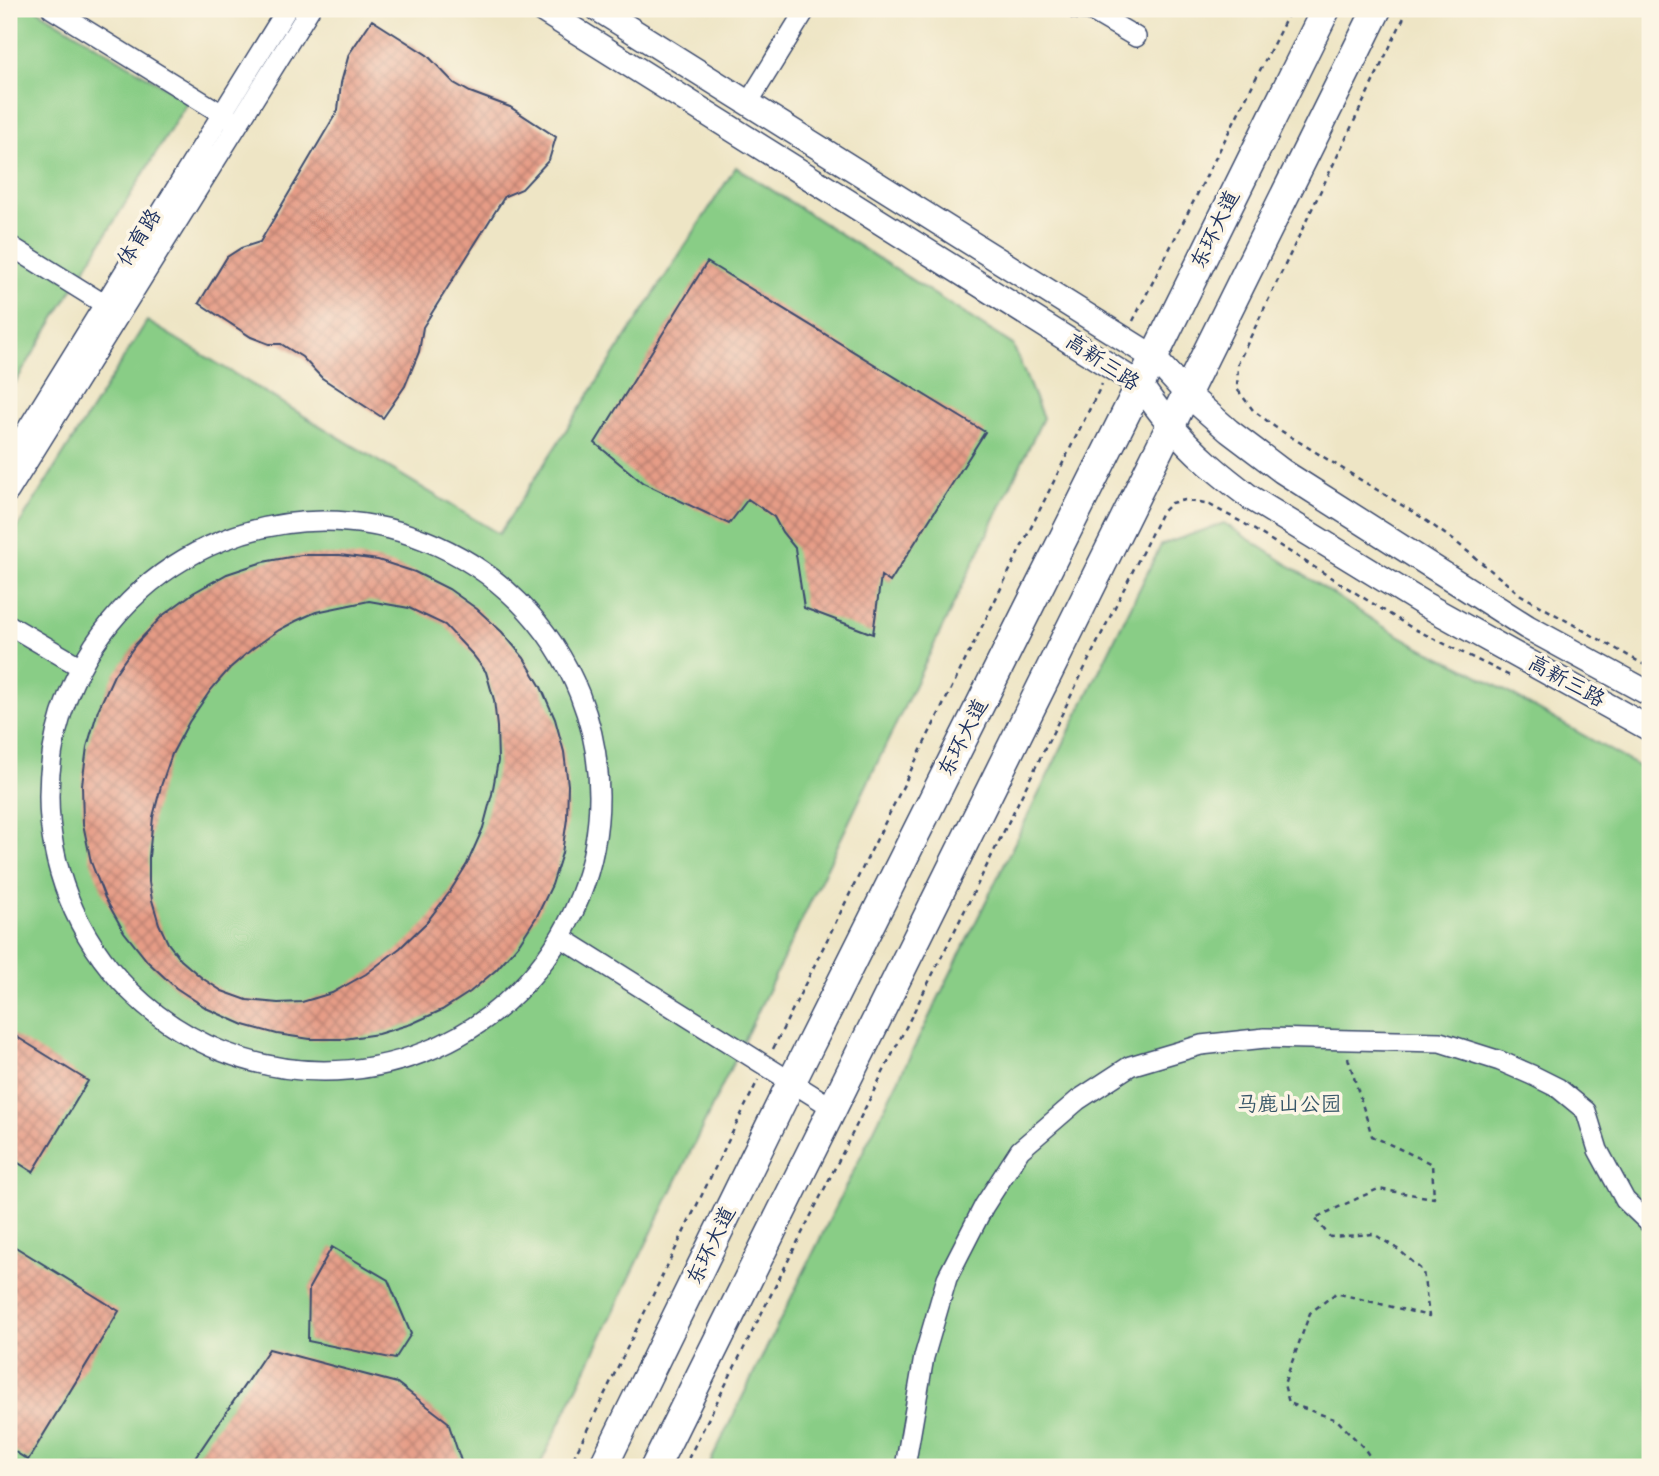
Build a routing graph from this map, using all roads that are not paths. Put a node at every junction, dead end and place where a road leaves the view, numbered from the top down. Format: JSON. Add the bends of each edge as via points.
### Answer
{"nodes":[{"id":1,"x":52,"y":9,"type":"edge"},
{"id":2,"x":287,"y":9,"type":"edge"},
{"id":3,"x":310,"y":9,"type":"edge"},
{"id":4,"x":541,"y":9,"type":"edge"},
{"id":5,"x":598,"y":9,"type":"edge"},
{"id":6,"x":806,"y":9,"type":"edge"},
{"id":7,"x":1076,"y":9,"type":"edge"},
{"id":8,"x":1326,"y":9,"type":"edge"},
{"id":9,"x":1377,"y":9,"type":"edge"},
{"id":10,"x":1136,"y":37,"type":"dead end"},
{"id":11,"x":748,"y":103,"type":"junction"},
{"id":12,"x":230,"y":119,"type":"junction"},
{"id":13,"x":9,"y":245,"type":"edge"},
{"id":14,"x":104,"y":304,"type":"junction"},
{"id":15,"x":1153,"y":357,"type":"junction"},
{"id":16,"x":1140,"y":385,"type":"junction"},
{"id":17,"x":1186,"y":393,"type":"junction"},
{"id":18,"x":1171,"y":426,"type":"junction"},
{"id":19,"x":9,"y":458,"type":"edge"},
{"id":20,"x":9,"y":492,"type":"edge"},
{"id":21,"x":9,"y":625,"type":"edge"},
{"id":22,"x":79,"y":666,"type":"junction"},
{"id":23,"x":1650,"y":694,"type":"edge"},
{"id":24,"x":1650,"y":729,"type":"edge"},
{"id":25,"x":562,"y":938,"type":"junction"},
{"id":26,"x":791,"y":1083,"type":"junction"},
{"id":27,"x":833,"y":1108,"type":"junction"},
{"id":28,"x":1650,"y":1223,"type":"edge"},
{"id":29,"x":603,"y":1467,"type":"edge"},
{"id":30,"x":655,"y":1467,"type":"edge"},
{"id":31,"x":905,"y":1467,"type":"edge"}],
"edges":[{"from":1,"to":12,"type":"street"},
{"from":2,"to":12,"type":"street","name":"体育路"},
{"from":3,"to":12,"type":"street","name":"体育路"},
{"from":4,"to":16,"type":"main road","name":"高新三路"},
{"from":5,"to":11,"type":"main road","name":"高新三路"},
{"from":6,"to":11,"type":"street"},
{"from":7,"to":10,"type":"street","via":[[1090,10]]},
{"from":8,"to":15,"type":"highway","name":"东环大道"},
{"from":9,"to":17,"type":"highway"},
{"from":11,"to":15,"type":"main road","name":"高新三路"},
{"from":12,"to":14,"type":"street","name":"体育路"},
{"from":12,"to":20,"type":"street","name":"体育路"},
{"from":13,"to":14,"type":"street"},
{"from":14,"to":19,"type":"street","name":"体育路"},
{"from":15,"to":16,"type":"highway","name":"东环大道"},
{"from":15,"to":17,"type":"main road","name":"高新三路"},
{"from":16,"to":18,"type":"main road","name":"高新三路"},
{"from":16,"to":26,"type":"highway","name":"东环大道"},
{"from":17,"to":18,"type":"highway"},
{"from":17,"to":23,"type":"main road","name":"高新三路","via":[[1282,471],[1527,626]]},
{"from":18,"to":24,"type":"main road","name":"高新三路","via":[[1251,498],[1424,604]]},
{"from":18,"to":27,"type":"highway"},
{"from":21,"to":22,"type":"street"},
{"from":22,"to":25,"type":"street","via":[[56,727],[48,792],[55,857],[77,919],[113,974],[161,1018],[219,1051],[282,1069],[347,1071],[412,1058],[471,1030],[522,990]]},
{"from":22,"to":25,"type":"street","via":[[118,611],[169,567],[229,537],[296,522],[363,523],[428,541],[488,575],[537,621],[578,691],[595,742],[600,810],[589,876]]},
{"from":25,"to":26,"type":"street"},
{"from":26,"to":27,"type":"street"},
{"from":26,"to":29,"type":"highway","name":"东环大道"},
{"from":27,"to":30,"type":"highway"},
{"from":28,"to":31,"type":"street","via":[[1625,1200],[1598,1150],[1586,1111],[1558,1088],[1500,1061],[1440,1042],[1265,1038],[1201,1045],[1130,1066],[1078,1101],[1020,1150],[984,1206],[947,1278],[924,1357]]}]}
